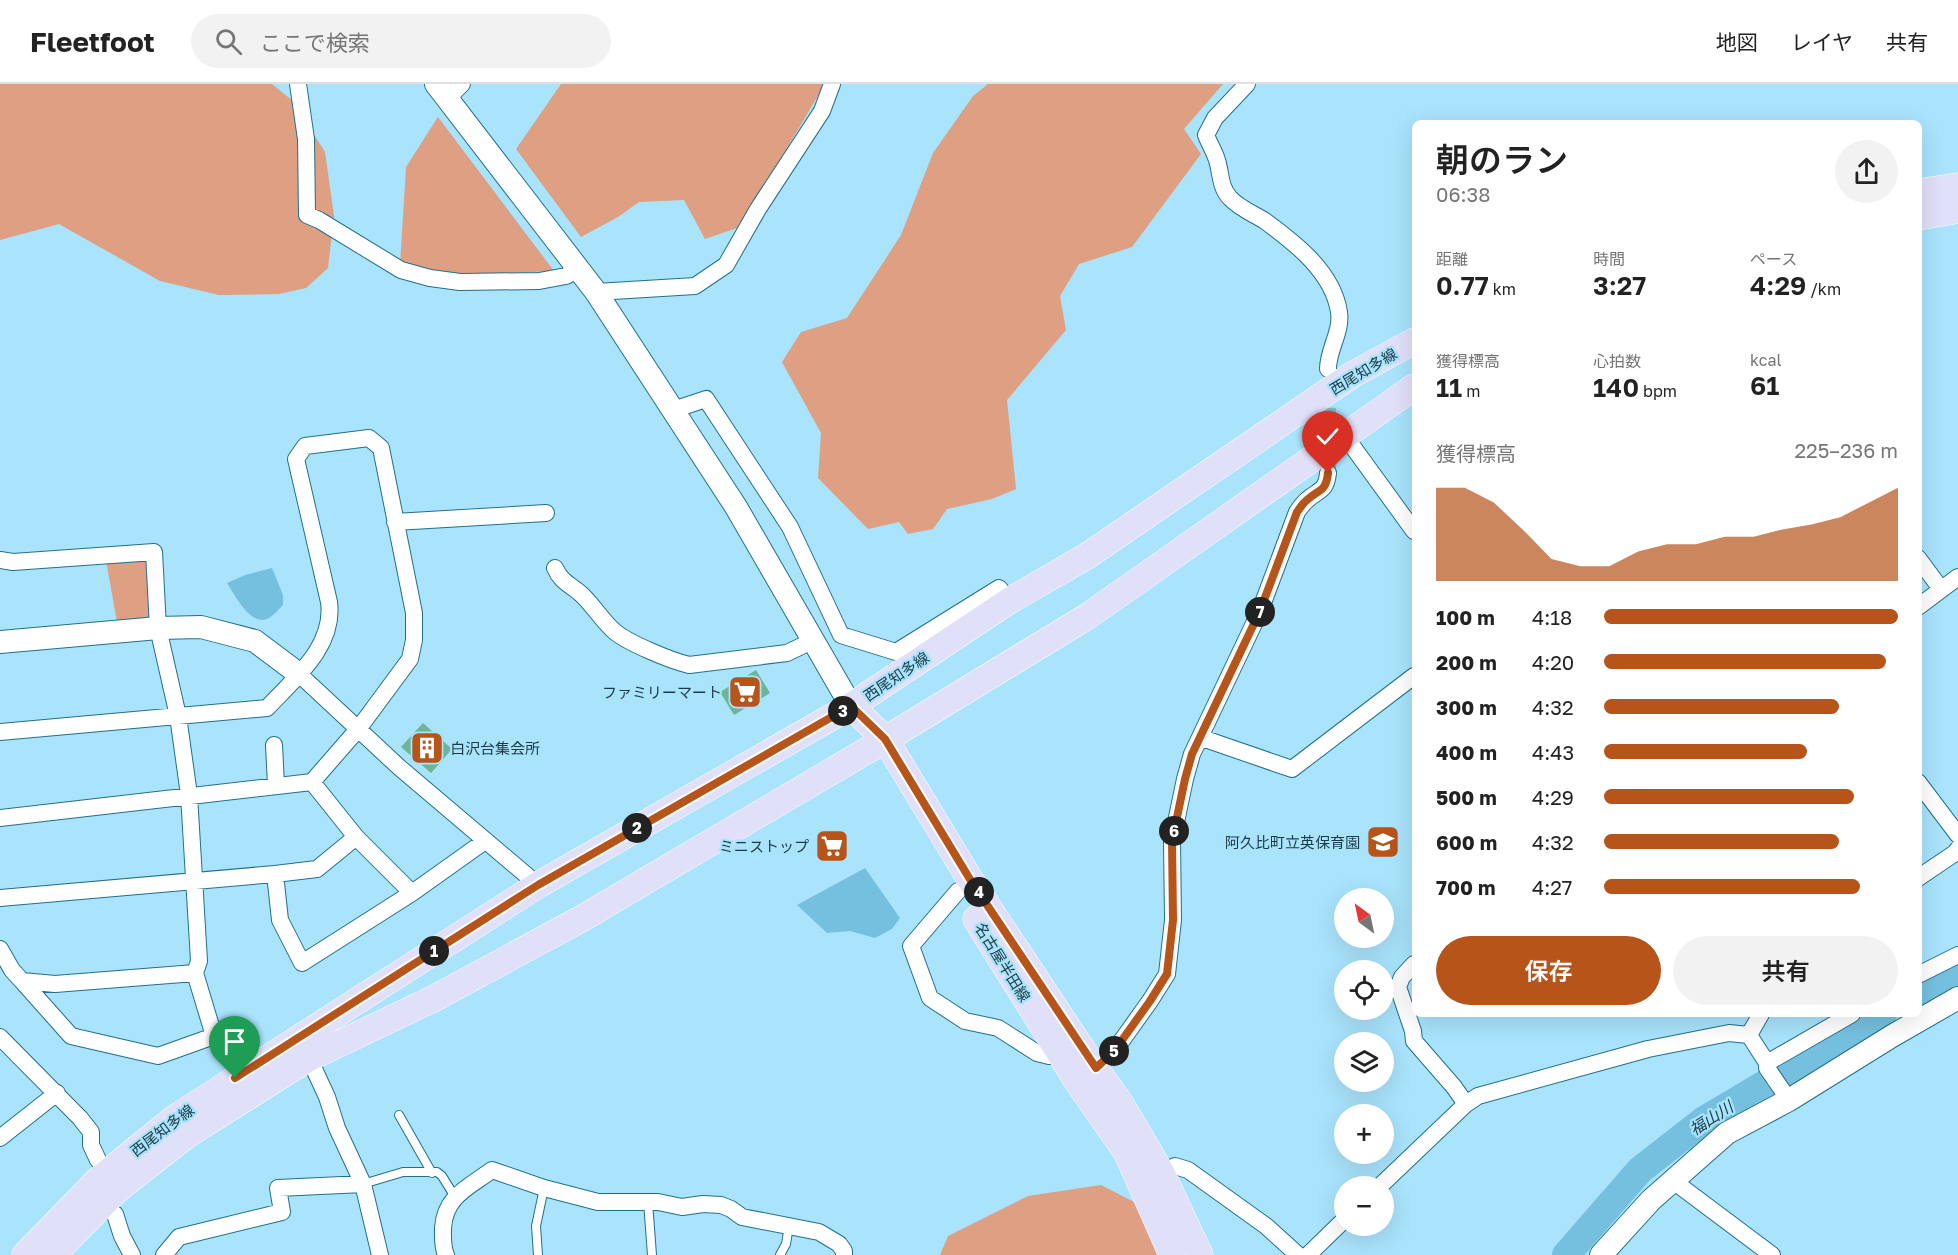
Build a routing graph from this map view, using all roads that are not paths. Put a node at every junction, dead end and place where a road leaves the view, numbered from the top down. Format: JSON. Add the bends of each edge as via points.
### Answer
{"nodes":[{"id":1,"x":298,"y":84,"type":"edge"},
{"id":2,"x":832,"y":84,"type":"edge"},
{"id":3,"x":1247,"y":84,"type":"edge"},
{"id":4,"x":448,"y":89,"type":"edge"},
{"id":5,"x":1958,"y":186,"type":"edge"},
{"id":6,"x":1922,"y":191,"type":"edge"},
{"id":7,"x":1958,"y":210,"type":"edge"},
{"id":8,"x":1922,"y":216,"type":"edge"},
{"id":9,"x":577,"y":270,"type":"junction"},
{"id":10,"x":596,"y":292,"type":"junction"},
{"id":11,"x":1412,"y":342,"type":"edge"},
{"id":12,"x":1328,"y":369,"type":"tunnel mouth"},
{"id":13,"x":1412,"y":388,"type":"edge"},
{"id":14,"x":673,"y":410,"type":"junction"},
{"id":15,"x":1345,"y":436,"type":"junction"},
{"id":16,"x":1328,"y":473,"type":"tunnel mouth"},
{"id":17,"x":546,"y":513,"type":"dead end"},
{"id":18,"x":395,"y":522,"type":"junction"},
{"id":19,"x":1412,"y":528,"type":"edge"},
{"id":20,"x":0,"y":560,"type":"edge"},
{"id":21,"x":1922,"y":564,"type":"edge"},
{"id":22,"x":555,"y":568,"type":"dead end"},
{"id":23,"x":1958,"y":577,"type":"edge"},
{"id":24,"x":1941,"y":590,"type":"junction"},
{"id":25,"x":1009,"y":602,"type":"junction"},
{"id":26,"x":1922,"y":604,"type":"edge"},
{"id":27,"x":159,"y":628,"type":"junction"},
{"id":28,"x":812,"y":641,"type":"junction"},
{"id":29,"x":0,"y":642,"type":"edge"},
{"id":30,"x":299,"y":674,"type":"junction"},
{"id":31,"x":1412,"y":678,"type":"edge"},
{"id":32,"x":851,"y":706,"type":"junction"},
{"id":33,"x":178,"y":716,"type":"junction"},
{"id":34,"x":359,"y":728,"type":"junction"},
{"id":35,"x":0,"y":732,"type":"edge"},
{"id":36,"x":1202,"y":738,"type":"junction"},
{"id":37,"x":879,"y":743,"type":"junction"},
{"id":38,"x":274,"y":745,"type":"dead end"},
{"id":39,"x":312,"y":782,"type":"junction"},
{"id":40,"x":276,"y":785,"type":"junction"},
{"id":41,"x":1922,"y":787,"type":"edge"},
{"id":42,"x":189,"y":795,"type":"junction"},
{"id":43,"x":0,"y":818,"type":"edge"},
{"id":44,"x":1958,"y":835,"type":"edge"},
{"id":45,"x":356,"y":837,"type":"junction"},
{"id":46,"x":485,"y":841,"type":"junction"},
{"id":47,"x":1958,"y":849,"type":"edge"},
{"id":48,"x":275,"y":874,"type":"junction"},
{"id":49,"x":1922,"y":875,"type":"edge"},
{"id":50,"x":193,"y":881,"type":"junction"},
{"id":51,"x":538,"y":885,"type":"junction"},
{"id":52,"x":958,"y":891,"type":"junction"},
{"id":53,"x":412,"y":893,"type":"junction"},
{"id":54,"x":0,"y":898,"type":"edge"},
{"id":55,"x":0,"y":949,"type":"edge"},
{"id":56,"x":1958,"y":955,"type":"edge"},
{"id":57,"x":1412,"y":966,"type":"edge"},
{"id":58,"x":195,"y":973,"type":"junction"},
{"id":59,"x":1922,"y":973,"type":"edge"},
{"id":60,"x":22,"y":981,"type":"junction"},
{"id":61,"x":1958,"y":998,"type":"edge"},
{"id":62,"x":1759,"y":1017,"type":"edge"},
{"id":63,"x":1847,"y":1017,"type":"edge"},
{"id":64,"x":1749,"y":1035,"type":"junction"},
{"id":65,"x":0,"y":1037,"type":"edge"},
{"id":66,"x":1061,"y":1054,"type":"junction"},
{"id":67,"x":309,"y":1058,"type":"junction"},
{"id":68,"x":1767,"y":1065,"type":"junction"},
{"id":69,"x":1096,"y":1068,"type":"junction"},
{"id":70,"x":57,"y":1093,"type":"junction"},
{"id":71,"x":1785,"y":1094,"type":"junction"},
{"id":72,"x":1466,"y":1104,"type":"junction"},
{"id":73,"x":399,"y":1115,"type":"dead end"},
{"id":74,"x":0,"y":1138,"type":"edge"},
{"id":75,"x":98,"y":1160,"type":"dead end"},
{"id":76,"x":1161,"y":1172,"type":"junction"},
{"id":77,"x":432,"y":1173,"type":"junction"},
{"id":78,"x":1390,"y":1176,"type":"edge"},
{"id":79,"x":1672,"y":1180,"type":"junction"},
{"id":80,"x":363,"y":1184,"type":"junction"},
{"id":81,"x":544,"y":1188,"type":"junction"},
{"id":82,"x":455,"y":1197,"type":"junction"},
{"id":83,"x":648,"y":1202,"type":"junction"},
{"id":84,"x":115,"y":1214,"type":"dead end"},
{"id":85,"x":789,"y":1226,"type":"junction"},
{"id":86,"x":1334,"y":1230,"type":"edge"},
{"id":87,"x":1765,"y":1253,"type":"edge"},
{"id":88,"x":25,"y":1255,"type":"edge"},
{"id":89,"x":53,"y":1255,"type":"edge"},
{"id":90,"x":132,"y":1255,"type":"edge"},
{"id":91,"x":164,"y":1255,"type":"edge"},
{"id":92,"x":380,"y":1255,"type":"edge"},
{"id":93,"x":446,"y":1255,"type":"edge"},
{"id":94,"x":538,"y":1255,"type":"edge"},
{"id":95,"x":652,"y":1255,"type":"edge"},
{"id":96,"x":780,"y":1255,"type":"edge"},
{"id":97,"x":844,"y":1255,"type":"edge"},
{"id":98,"x":1172,"y":1255,"type":"edge"},
{"id":99,"x":1200,"y":1255,"type":"edge"},
{"id":100,"x":1298,"y":1255,"type":"edge"},
{"id":101,"x":1308,"y":1255,"type":"edge"},
{"id":102,"x":1601,"y":1255,"type":"edge"}],
"edges":[{"from":1,"to":9,"type":"street","via":[[306,139],[308,215],[401,270],[430,278],[460,282],[539,281]]},
{"from":2,"to":10,"type":"street","via":[[822,111],[726,265],[695,286]]},
{"from":3,"to":12,"type":"street","via":[[1215,118],[1206,135],[1223,188],[1231,199],[1302,250],[1334,295],[1340,323]]},
{"from":4,"to":9,"type":"street"},
{"from":5,"to":6,"type":"main road"},
{"from":7,"to":8,"type":"main road"},
{"from":9,"to":10,"type":"street"},
{"from":10,"to":14,"type":"street"},
{"from":11,"to":25,"type":"main road","name":"西尾知多線","via":[[1352,375],[1087,556]]},
{"from":13,"to":15,"type":"main road","name":"西尾知多線"},
{"from":14,"to":25,"type":"street","via":[[706,399],[790,527],[841,635],[896,651],[999,588]]},
{"from":14,"to":28,"type":"street","via":[[736,507]]},
{"from":15,"to":19,"type":"street"},
{"from":15,"to":37,"type":"main road","name":"西尾知多線","via":[[1088,616]]},
{"from":16,"to":36,"type":"street","via":[[1323,489],[1306,500],[1297,512],[1260,611]]},
{"from":17,"to":18,"type":"street"},
{"from":18,"to":30,"type":"street","via":[[381,448],[369,438],[305,446],[297,459],[330,613],[326,637]]},
{"from":18,"to":34,"type":"street","via":[[414,613],[414,640],[410,659]]},
{"from":20,"to":27,"type":"street","via":[[154,552]]},
{"from":21,"to":24,"type":"street"},
{"from":22,"to":28,"type":"street","via":[[562,581],[579,592],[614,631],[678,662],[689,665],[787,653]]},
{"from":23,"to":24,"type":"street"},
{"from":24,"to":26,"type":"street"},
{"from":25,"to":32,"type":"main road","name":"西尾知多線"},
{"from":27,"to":29,"type":"street"},
{"from":27,"to":30,"type":"street","via":[[201,627],[255,641]]},
{"from":27,"to":33,"type":"street"},
{"from":28,"to":32,"type":"street"},
{"from":30,"to":33,"type":"street","via":[[267,708]]},
{"from":30,"to":34,"type":"street"},
{"from":31,"to":36,"type":"street","via":[[1292,769]]},
{"from":32,"to":37,"type":"main road","name":"名古屋半田線"},
{"from":32,"to":51,"type":"main road","name":"西尾知多線"},
{"from":33,"to":35,"type":"street"},
{"from":33,"to":42,"type":"street"},
{"from":34,"to":39,"type":"street"},
{"from":34,"to":46,"type":"street"},
{"from":36,"to":69,"type":"street","via":[[1192,754],[1172,841],[1173,920],[1167,974],[1115,1050]]},
{"from":37,"to":52,"type":"main road","name":"名古屋半田線"},
{"from":37,"to":67,"type":"main road","name":"西尾知多線","via":[[578,920],[433,999]]},
{"from":37,"to":69,"type":"main road","name":"名古屋半田線"},
{"from":38,"to":40,"type":"street"},
{"from":39,"to":40,"type":"street"},
{"from":39,"to":45,"type":"street"},
{"from":40,"to":42,"type":"street"},
{"from":41,"to":44,"type":"street"},
{"from":42,"to":43,"type":"street"},
{"from":42,"to":50,"type":"street"},
{"from":45,"to":48,"type":"street","via":[[317,869]]},
{"from":45,"to":53,"type":"street"},
{"from":46,"to":51,"type":"street"},
{"from":46,"to":53,"type":"street"},
{"from":47,"to":49,"type":"street"},
{"from":48,"to":50,"type":"street"},
{"from":48,"to":53,"type":"street","via":[[280,920],[303,963]]},
{"from":50,"to":54,"type":"street"},
{"from":50,"to":58,"type":"street","via":[[199,961]]},
{"from":51,"to":88,"type":"main road","name":"西尾知多線","via":[[176,1117],[98,1180]]},
{"from":52,"to":66,"type":"main road","name":"名古屋半田線"},
{"from":52,"to":66,"type":"street","via":[[911,946],[930,998],[965,1021],[998,1028],[1037,1053]]},
{"from":55,"to":60,"type":"street"},
{"from":56,"to":59,"type":"street"},
{"from":57,"to":72,"type":"street","via":[[1398,987],[1414,1041]]},
{"from":58,"to":60,"type":"street","via":[[55,984]]},
{"from":58,"to":60,"type":"street","via":[[214,1036],[158,1056],[71,1036]]},
{"from":61,"to":71,"type":"street"},
{"from":62,"to":64,"type":"street"},
{"from":63,"to":68,"type":"street"},
{"from":64,"to":68,"type":"street"},
{"from":64,"to":72,"type":"street","via":[[1730,1033],[1648,1048],[1490,1091]]},
{"from":65,"to":70,"type":"street"},
{"from":66,"to":98,"type":"main road","name":"名古屋半田線","via":[[1127,1154]]},
{"from":67,"to":80,"type":"street"},
{"from":67,"to":89,"type":"main road","name":"西尾知多線","via":[[187,1135],[118,1189]]},
{"from":68,"to":71,"type":"street"},
{"from":69,"to":76,"type":"main road","name":"名古屋半田線"},
{"from":70,"to":74,"type":"street"},
{"from":70,"to":75,"type":"street","via":[[91,1132]]},
{"from":71,"to":79,"type":"street","via":[[1727,1133]]},
{"from":72,"to":78,"type":"street"},
{"from":73,"to":77,"type":"lane"},
{"from":76,"to":99,"type":"main road","name":"名古屋半田線"},
{"from":76,"to":100,"type":"street","via":[[1175,1166],[1188,1170],[1266,1226]]},
{"from":77,"to":80,"type":"lane","via":[[403,1172]]},
{"from":77,"to":82,"type":"lane","via":[[442,1176]]},
{"from":79,"to":87,"type":"street"},
{"from":79,"to":102,"type":"street"},
{"from":80,"to":91,"type":"street","via":[[278,1188],[282,1212],[179,1237]]},
{"from":80,"to":92,"type":"street"},
{"from":81,"to":82,"type":"street","via":[[492,1170]]},
{"from":81,"to":83,"type":"street","via":[[598,1202]]},
{"from":81,"to":94,"type":"lane","via":[[536,1226]]},
{"from":82,"to":93,"type":"street","via":[[444,1218],[442,1246]]},
{"from":83,"to":85,"type":"street","via":[[682,1207],[721,1205],[742,1217]]},
{"from":83,"to":95,"type":"lane"},
{"from":84,"to":90,"type":"street"},
{"from":85,"to":96,"type":"lane"},
{"from":85,"to":97,"type":"street","via":[[819,1232],[839,1245]]},
{"from":86,"to":101,"type":"street"}]}
